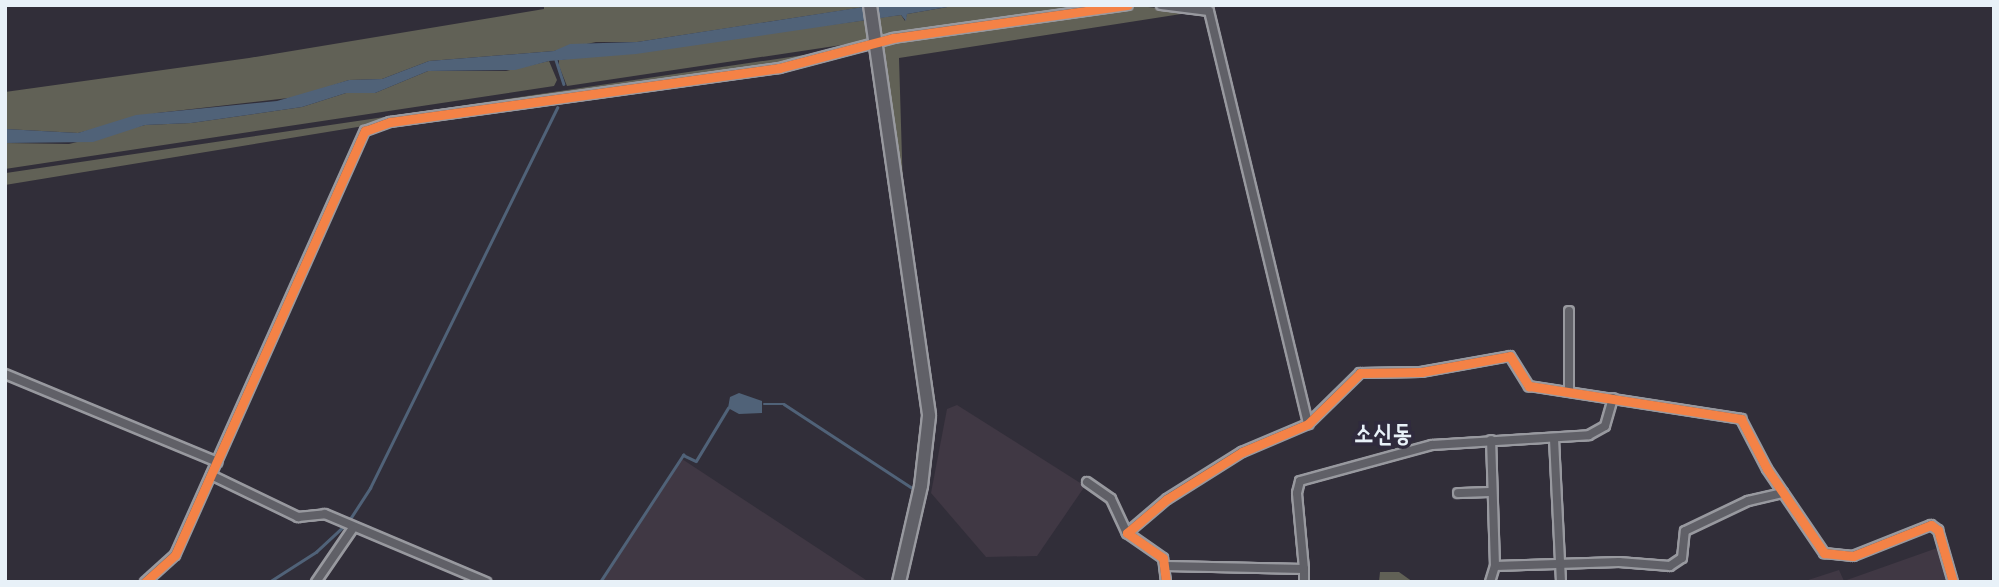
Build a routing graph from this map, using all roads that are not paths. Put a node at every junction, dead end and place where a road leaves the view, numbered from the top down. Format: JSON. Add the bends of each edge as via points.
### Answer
{"nodes":[{"id":1,"x":870,"y":5,"type":"edge"},
{"id":2,"x":1128,"y":5,"type":"edge"},
{"id":3,"x":1161,"y":5,"type":"edge"},
{"id":4,"x":876,"y":38,"type":"junction"},
{"id":5,"x":1569,"y":311,"type":"dead end"},
{"id":6,"x":5,"y":374,"type":"edge"},
{"id":7,"x":1569,"y":393,"type":"junction"},
{"id":8,"x":1613,"y":398,"type":"junction"},
{"id":9,"x":1308,"y":424,"type":"junction"},
{"id":10,"x":1554,"y":439,"type":"junction"},
{"id":11,"x":1491,"y":440,"type":"junction"},
{"id":12,"x":217,"y":462,"type":"junction"},
{"id":13,"x":211,"y":475,"type":"junction"},
{"id":14,"x":1087,"y":482,"type":"dead end"},
{"id":15,"x":1492,"y":492,"type":"junction"},
{"id":16,"x":1458,"y":493,"type":"dead end"},
{"id":17,"x":1783,"y":493,"type":"junction"},
{"id":18,"x":353,"y":528,"type":"junction"},
{"id":19,"x":1128,"y":533,"type":"junction"},
{"id":20,"x":1560,"y":565,"type":"junction"},
{"id":21,"x":1166,"y":566,"type":"junction"},
{"id":22,"x":1495,"y":566,"type":"junction"},
{"id":23,"x":1304,"y":569,"type":"junction"},
{"id":24,"x":145,"y":582,"type":"edge"},
{"id":25,"x":316,"y":582,"type":"edge"},
{"id":26,"x":486,"y":582,"type":"edge"},
{"id":27,"x":898,"y":582,"type":"edge"},
{"id":28,"x":1166,"y":582,"type":"edge"},
{"id":29,"x":1304,"y":582,"type":"edge"},
{"id":30,"x":1490,"y":582,"type":"edge"},
{"id":31,"x":1561,"y":582,"type":"edge"},
{"id":32,"x":1952,"y":582,"type":"edge"}],
"edges":[{"from":1,"to":4,"type":"main road"},
{"from":2,"to":4,"type":"street"},
{"from":3,"to":9,"type":"street","via":[[1209,11]]},
{"from":4,"to":12,"type":"street","via":[[779,68],[390,122],[365,131]]},
{"from":4,"to":27,"type":"main road","via":[[929,416],[921,486]]},
{"from":5,"to":7,"type":"street"},
{"from":6,"to":12,"type":"street"},
{"from":7,"to":8,"type":"street"},
{"from":7,"to":9,"type":"street","via":[[1529,386],[1510,356],[1487,357],[1421,372],[1360,373]]},
{"from":8,"to":10,"type":"street","via":[[1609,419],[1600,432]]},
{"from":8,"to":17,"type":"street","via":[[1741,419]]},
{"from":9,"to":19,"type":"street","via":[[1242,452],[1167,499]]},
{"from":10,"to":11,"type":"street"},
{"from":10,"to":20,"type":"street"},
{"from":11,"to":15,"type":"street"},
{"from":11,"to":23,"type":"street","via":[[1419,447],[1300,481],[1297,493]]},
{"from":12,"to":13,"type":"street"},
{"from":13,"to":18,"type":"street","via":[[299,517],[325,514]]},
{"from":13,"to":24,"type":"street","via":[[169,565]]},
{"from":14,"to":19,"type":"street","via":[[1111,499]]},
{"from":15,"to":16,"type":"street"},
{"from":15,"to":22,"type":"street"},
{"from":17,"to":20,"type":"street","via":[[1729,508],[1685,531],[1682,558],[1670,566],[1619,562]]},
{"from":17,"to":32,"type":"street","via":[[1818,548],[1832,556],[1853,556],[1935,526]]},
{"from":18,"to":25,"type":"street"},
{"from":18,"to":26,"type":"street"},
{"from":19,"to":21,"type":"street","via":[[1163,558]]},
{"from":20,"to":22,"type":"street"},
{"from":20,"to":31,"type":"street"},
{"from":21,"to":23,"type":"street"},
{"from":21,"to":28,"type":"street"},
{"from":22,"to":30,"type":"street"},
{"from":23,"to":29,"type":"street"}]}
